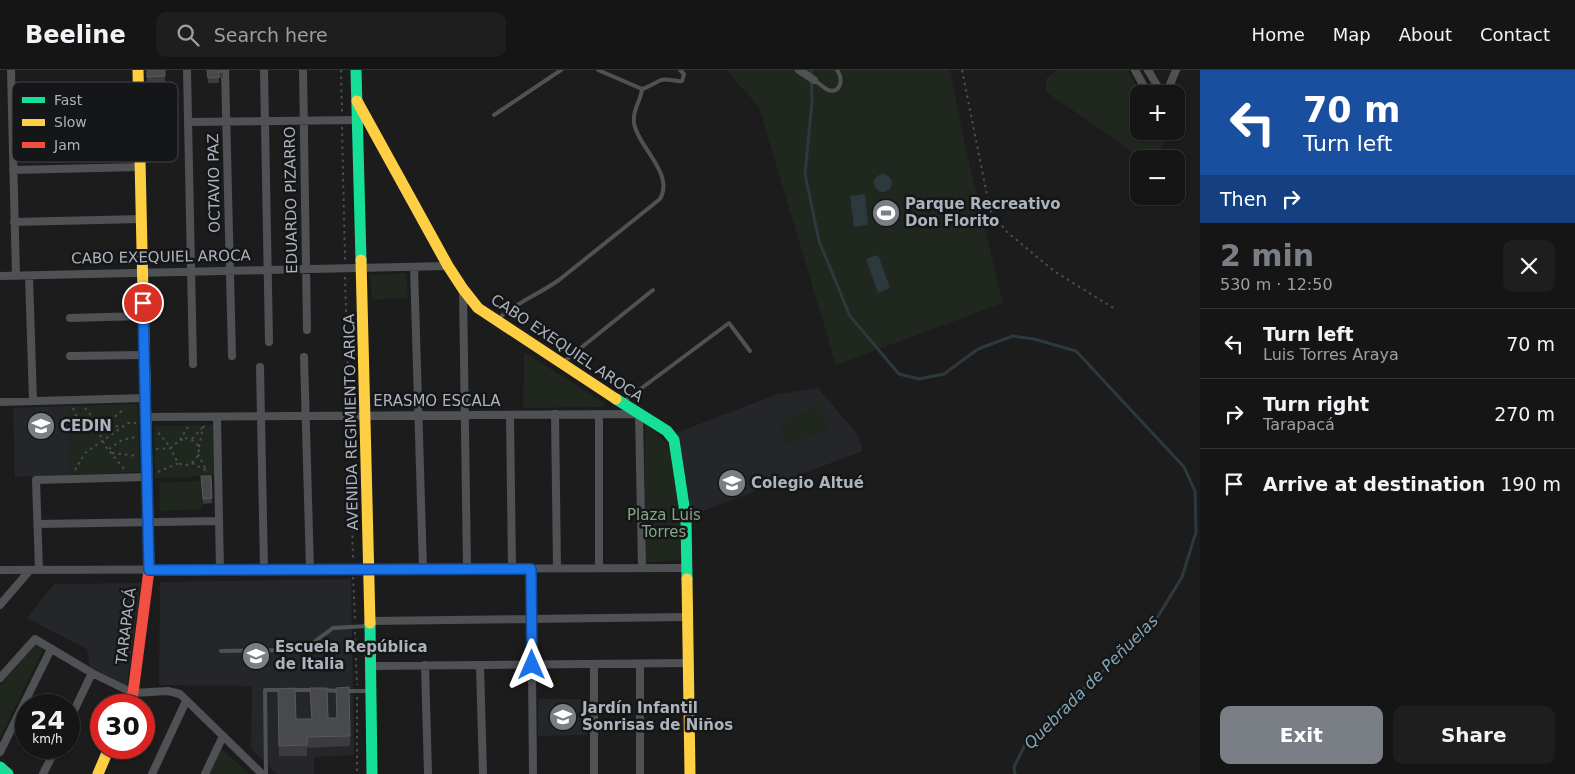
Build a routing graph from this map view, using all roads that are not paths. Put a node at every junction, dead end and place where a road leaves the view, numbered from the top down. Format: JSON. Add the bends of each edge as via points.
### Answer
{"nodes":[{"id":1,"x":11,"y":70,"type":"edge"},
{"id":2,"x":187,"y":70,"type":"edge"},
{"id":3,"x":225,"y":70,"type":"edge"},
{"id":4,"x":264,"y":70,"type":"edge"},
{"id":5,"x":302,"y":70,"type":"edge"},
{"id":6,"x":356,"y":70,"type":"edge"},
{"id":7,"x":561,"y":70,"type":"edge"},
{"id":8,"x":598,"y":70,"type":"edge"},
{"id":9,"x":680,"y":70,"type":"edge"},
{"id":10,"x":799,"y":70,"type":"edge"},
{"id":11,"x":837,"y":70,"type":"edge"},
{"id":12,"x":1135,"y":70,"type":"edge"},
{"id":13,"x":1148,"y":70,"type":"edge"},
{"id":14,"x":1176,"y":70,"type":"edge"},
{"id":15,"x":811,"y":78,"type":"joint"},
{"id":16,"x":1143,"y":85,"type":"edge"},
{"id":17,"x":1157,"y":85,"type":"edge"},
{"id":18,"x":1170,"y":85,"type":"edge"},
{"id":19,"x":642,"y":90,"type":"junction"},
{"id":20,"x":357,"y":100,"type":"junction"},
{"id":21,"x":494,"y":115,"type":"dead end"},
{"id":22,"x":12,"y":119,"type":"edge"},
{"id":23,"x":303,"y":120,"type":"junction"},
{"id":24,"x":358,"y":120,"type":"junction"},
{"id":25,"x":265,"y":121,"type":"junction"},
{"id":26,"x":188,"y":122,"type":"junction"},
{"id":27,"x":226,"y":122,"type":"junction"},
{"id":28,"x":13,"y":162,"type":"edge"},
{"id":29,"x":140,"y":162,"type":"edge"},
{"id":30,"x":140,"y":167,"type":"junction"},
{"id":31,"x":13,"y":170,"type":"junction"},
{"id":32,"x":141,"y":219,"type":"junction"},
{"id":33,"x":14,"y":222,"type":"junction"},
{"id":34,"x":448,"y":266,"type":"junction"},
{"id":35,"x":414,"y":267,"type":"junction"},
{"id":36,"x":362,"y":268,"type":"junction"},
{"id":37,"x":306,"y":269,"type":"junction"},
{"id":38,"x":268,"y":270,"type":"junction"},
{"id":39,"x":230,"y":271,"type":"junction"},
{"id":40,"x":191,"y":272,"type":"junction"},
{"id":41,"x":142,"y":273,"type":"junction"},
{"id":42,"x":0,"y":276,"type":"edge"},
{"id":43,"x":16,"y":276,"type":"junction"},
{"id":44,"x":29,"y":276,"type":"junction"},
{"id":45,"x":463,"y":289,"type":"junction"},
{"id":46,"x":653,"y":290,"type":"dead end"},
{"id":47,"x":143,"y":316,"type":"junction"},
{"id":48,"x":70,"y":318,"type":"dead end"},
{"id":49,"x":496,"y":320,"type":"junction"},
{"id":50,"x":307,"y":330,"type":"dead end"},
{"id":51,"x":269,"y":342,"type":"dead end"},
{"id":52,"x":750,"y":351,"type":"dead end"},
{"id":53,"x":144,"y":355,"type":"junction"},
{"id":54,"x":70,"y":356,"type":"dead end"},
{"id":55,"x":232,"y":356,"type":"dead end"},
{"id":56,"x":304,"y":357,"type":"dead end"},
{"id":57,"x":562,"y":363,"type":"junction"},
{"id":58,"x":193,"y":364,"type":"dead end"},
{"id":59,"x":260,"y":367,"type":"dead end"},
{"id":60,"x":33,"y":401,"type":"junction"},
{"id":61,"x":0,"y":402,"type":"edge"},
{"id":62,"x":621,"y":403,"type":"junction"},
{"id":63,"x":145,"y":411,"type":"junction"},
{"id":64,"x":510,"y":414,"type":"junction"},
{"id":65,"x":555,"y":414,"type":"junction"},
{"id":66,"x":599,"y":414,"type":"junction"},
{"id":67,"x":639,"y":414,"type":"junction"},
{"id":68,"x":418,"y":415,"type":"junction"},
{"id":69,"x":465,"y":415,"type":"junction"},
{"id":70,"x":261,"y":416,"type":"junction"},
{"id":71,"x":306,"y":416,"type":"junction"},
{"id":72,"x":365,"y":416,"type":"junction"},
{"id":73,"x":217,"y":417,"type":"junction"},
{"id":74,"x":147,"y":477,"type":"junction"},
{"id":75,"x":219,"y":521,"type":"junction"},
{"id":76,"x":148,"y":522,"type":"junction"},
{"id":77,"x":38,"y":524,"type":"junction"},
{"id":78,"x":557,"y":568,"type":"junction"},
{"id":79,"x":600,"y":568,"type":"junction"},
{"id":80,"x":642,"y":568,"type":"junction"},
{"id":81,"x":687,"y":568,"type":"junction"},
{"id":82,"x":264,"y":569,"type":"junction"},
{"id":83,"x":310,"y":569,"type":"junction"},
{"id":84,"x":370,"y":569,"type":"junction"},
{"id":85,"x":422,"y":569,"type":"junction"},
{"id":86,"x":467,"y":569,"type":"junction"},
{"id":87,"x":512,"y":569,"type":"junction"},
{"id":88,"x":531,"y":569,"type":"junction"},
{"id":89,"x":0,"y":570,"type":"edge"},
{"id":90,"x":30,"y":570,"type":"junction"},
{"id":91,"x":39,"y":570,"type":"junction"},
{"id":92,"x":149,"y":570,"type":"junction"},
{"id":93,"x":220,"y":570,"type":"junction"},
{"id":94,"x":0,"y":605,"type":"edge"},
{"id":95,"x":688,"y":617,"type":"junction"},
{"id":96,"x":532,"y":619,"type":"junction"},
{"id":97,"x":370,"y":623,"type":"junction"},
{"id":98,"x":51,"y":649,"type":"junction"},
{"id":99,"x":222,"y":651,"type":"dead end"},
{"id":100,"x":688,"y":663,"type":"junction"},
{"id":101,"x":594,"y":664,"type":"junction"},
{"id":102,"x":640,"y":664,"type":"junction"},
{"id":103,"x":425,"y":665,"type":"junction"},
{"id":104,"x":480,"y":665,"type":"junction"},
{"id":105,"x":532,"y":665,"type":"junction"},
{"id":106,"x":370,"y":666,"type":"junction"},
{"id":107,"x":92,"y":673,"type":"junction"},
{"id":108,"x":0,"y":678,"type":"edge"},
{"id":109,"x":371,"y":691,"type":"junction"},
{"id":110,"x":133,"y":693,"type":"junction"},
{"id":111,"x":80,"y":698,"type":"edge"},
{"id":112,"x":186,"y":700,"type":"junction"},
{"id":113,"x":223,"y":736,"type":"junction"},
{"id":114,"x":0,"y":752,"type":"edge"},
{"id":115,"x":50,"y":759,"type":"edge"},
{"id":116,"x":104,"y":759,"type":"edge"},
{"id":117,"x":0,"y":767,"type":"edge"},
{"id":118,"x":8,"y":774,"type":"edge"},
{"id":119,"x":43,"y":774,"type":"edge"},
{"id":120,"x":98,"y":774,"type":"edge"},
{"id":121,"x":152,"y":774,"type":"edge"},
{"id":122,"x":205,"y":774,"type":"edge"},
{"id":123,"x":262,"y":774,"type":"edge"},
{"id":124,"x":266,"y":774,"type":"edge"},
{"id":125,"x":372,"y":774,"type":"edge"},
{"id":126,"x":428,"y":774,"type":"edge"},
{"id":127,"x":483,"y":774,"type":"edge"},
{"id":128,"x":533,"y":774,"type":"edge"},
{"id":129,"x":594,"y":774,"type":"edge"},
{"id":130,"x":640,"y":774,"type":"edge"},
{"id":131,"x":690,"y":774,"type":"edge"}],
"edges":[{"from":1,"to":22,"type":"street"},
{"from":2,"to":26,"type":"street"},
{"from":3,"to":27,"type":"street","name":"OCTAVIO PAZ"},
{"from":4,"to":25,"type":"street"},
{"from":5,"to":23,"type":"street","name":"EDUARDO PIZARRO"},
{"from":6,"to":20,"type":"street","name":"AVENIDA REGIMIENTO ARICA"},
{"from":7,"to":21,"type":"lane"},
{"from":8,"to":19,"type":"lane"},
{"from":9,"to":19,"type":"lane","via":[[684,76],[682,81],[662,80]]},
{"from":10,"to":15,"type":"street"},
{"from":11,"to":15,"type":"lane","via":[[841,79],[836,89],[826,89]]},
{"from":12,"to":16,"type":"street"},
{"from":13,"to":17,"type":"street"},
{"from":14,"to":18,"type":"street"},
{"from":19,"to":49,"type":"lane","via":[[633,121],[663,178],[660,200],[559,280]]},
{"from":20,"to":24,"type":"street","name":"AVENIDA REGIMIENTO ARICA"},
{"from":20,"to":34,"type":"street"},
{"from":23,"to":24,"type":"street"},
{"from":23,"to":25,"type":"street"},
{"from":23,"to":37,"type":"street","name":"EDUARDO PIZARRO"},
{"from":24,"to":36,"type":"street","name":"AVENIDA REGIMIENTO ARICA"},
{"from":25,"to":27,"type":"street"},
{"from":25,"to":38,"type":"street"},
{"from":26,"to":27,"type":"street"},
{"from":26,"to":40,"type":"street"},
{"from":27,"to":39,"type":"street","name":"OCTAVIO PAZ"},
{"from":28,"to":31,"type":"street"},
{"from":29,"to":30,"type":"street","name":"TARAPACÁ"},
{"from":30,"to":31,"type":"street"},
{"from":30,"to":32,"type":"street","name":"TARAPACÁ"},
{"from":31,"to":33,"type":"street"},
{"from":32,"to":33,"type":"street"},
{"from":32,"to":41,"type":"street","name":"TARAPACÁ"},
{"from":33,"to":43,"type":"street"},
{"from":34,"to":35,"type":"street","name":"CABO EXEQUIEL AROCA"},
{"from":34,"to":45,"type":"street","name":"CABO EXEQUIEL AROCA"},
{"from":35,"to":36,"type":"street","name":"CABO EXEQUIEL AROCA"},
{"from":35,"to":68,"type":"street"},
{"from":36,"to":37,"type":"street","name":"CABO EXEQUIEL AROCA"},
{"from":36,"to":72,"type":"street","name":"AVENIDA REGIMIENTO ARICA"},
{"from":37,"to":38,"type":"street","name":"CABO EXEQUIEL AROCA"},
{"from":37,"to":50,"type":"street","name":"EDUARDO PIZARRO"},
{"from":38,"to":39,"type":"street","name":"CABO EXEQUIEL AROCA"},
{"from":38,"to":51,"type":"street"},
{"from":39,"to":40,"type":"street","name":"CABO EXEQUIEL AROCA"},
{"from":39,"to":55,"type":"street","name":"OCTAVIO PAZ"},
{"from":40,"to":41,"type":"street","name":"CABO EXEQUIEL AROCA"},
{"from":40,"to":58,"type":"street"},
{"from":41,"to":44,"type":"street","name":"CABO EXEQUIEL AROCA"},
{"from":41,"to":47,"type":"street","name":"TARAPACÁ"},
{"from":42,"to":43,"type":"street","name":"CABO EXEQUIEL AROCA"},
{"from":43,"to":44,"type":"street","name":"CABO EXEQUIEL AROCA"},
{"from":44,"to":60,"type":"street"},
{"from":45,"to":49,"type":"street","name":"CABO EXEQUIEL AROCA","via":[[478,308]]},
{"from":45,"to":69,"type":"street"},
{"from":46,"to":57,"type":"lane"},
{"from":47,"to":48,"type":"street"},
{"from":47,"to":53,"type":"street","name":"TARAPACÁ"},
{"from":49,"to":57,"type":"street","name":"CABO EXEQUIEL AROCA"},
{"from":52,"to":62,"type":"lane","via":[[730,323]]},
{"from":53,"to":54,"type":"street"},
{"from":53,"to":63,"type":"street","name":"TARAPACÁ"},
{"from":56,"to":71,"type":"street"},
{"from":57,"to":62,"type":"street","name":"CABO EXEQUIEL AROCA"},
{"from":59,"to":70,"type":"street"},
{"from":60,"to":61,"type":"street","name":"ERASMO ESCALA"},
{"from":60,"to":63,"type":"street","name":"ERASMO ESCALA","via":[[83,400]]},
{"from":62,"to":67,"type":"street","name":"CABO EXEQUIEL AROCA"},
{"from":63,"to":73,"type":"street","name":"ERASMO ESCALA"},
{"from":63,"to":74,"type":"street","name":"TARAPACÁ"},
{"from":64,"to":65,"type":"street","name":"ERASMO ESCALA"},
{"from":64,"to":69,"type":"street","name":"ERASMO ESCALA"},
{"from":64,"to":87,"type":"street"},
{"from":65,"to":66,"type":"street","name":"ERASMO ESCALA"},
{"from":65,"to":78,"type":"street"},
{"from":66,"to":67,"type":"street","name":"ERASMO ESCALA"},
{"from":66,"to":79,"type":"street"},
{"from":67,"to":80,"type":"street"},
{"from":67,"to":81,"type":"street","name":"CABO EXEQUIEL AROCA","via":[[667,431],[676,445],[686,519]]},
{"from":68,"to":69,"type":"street","name":"ERASMO ESCALA"},
{"from":68,"to":72,"type":"street","name":"ERASMO ESCALA"},
{"from":68,"to":85,"type":"street"},
{"from":69,"to":86,"type":"street"},
{"from":70,"to":71,"type":"street","name":"ERASMO ESCALA"},
{"from":70,"to":73,"type":"street","name":"ERASMO ESCALA"},
{"from":70,"to":82,"type":"street"},
{"from":71,"to":72,"type":"street","name":"ERASMO ESCALA"},
{"from":71,"to":83,"type":"street"},
{"from":72,"to":84,"type":"street","name":"AVENIDA REGIMIENTO ARICA"},
{"from":73,"to":75,"type":"street"},
{"from":74,"to":76,"type":"street","name":"TARAPACÁ"},
{"from":74,"to":77,"type":"street","via":[[36,480]]},
{"from":75,"to":76,"type":"street"},
{"from":75,"to":93,"type":"street"},
{"from":76,"to":77,"type":"street"},
{"from":76,"to":92,"type":"street","name":"TARAPACÁ"},
{"from":77,"to":91,"type":"street"},
{"from":78,"to":79,"type":"street"},
{"from":78,"to":88,"type":"street"},
{"from":79,"to":80,"type":"street"},
{"from":80,"to":81,"type":"street"},
{"from":81,"to":95,"type":"street","name":"CABO EXEQUIEL AROCA"},
{"from":82,"to":83,"type":"street"},
{"from":82,"to":93,"type":"street"},
{"from":83,"to":84,"type":"street"},
{"from":84,"to":85,"type":"street"},
{"from":84,"to":97,"type":"street","name":"AVENIDA REGIMIENTO ARICA"},
{"from":85,"to":86,"type":"street"},
{"from":86,"to":87,"type":"street"},
{"from":87,"to":88,"type":"street"},
{"from":88,"to":96,"type":"street"},
{"from":89,"to":90,"type":"street"},
{"from":90,"to":91,"type":"street"},
{"from":90,"to":94,"type":"street"},
{"from":91,"to":92,"type":"street"},
{"from":92,"to":93,"type":"street"},
{"from":92,"to":110,"type":"street","name":"TARAPACÁ"},
{"from":95,"to":96,"type":"street"},
{"from":95,"to":100,"type":"street","name":"CABO EXEQUIEL AROCA"},
{"from":96,"to":97,"type":"street"},
{"from":96,"to":105,"type":"street"},
{"from":97,"to":99,"type":"lane","via":[[333,628],[314,642],[296,649]]},
{"from":97,"to":106,"type":"street","name":"AVENIDA REGIMIENTO ARICA"},
{"from":98,"to":107,"type":"street"},
{"from":98,"to":108,"type":"street","via":[[35,639]]},
{"from":98,"to":114,"type":"street"},
{"from":100,"to":102,"type":"street"},
{"from":100,"to":131,"type":"street","name":"CABO EXEQUIEL AROCA"},
{"from":101,"to":102,"type":"street"},
{"from":101,"to":105,"type":"street"},
{"from":101,"to":129,"type":"street"},
{"from":102,"to":130,"type":"street"},
{"from":103,"to":104,"type":"street"},
{"from":103,"to":106,"type":"street"},
{"from":103,"to":126,"type":"street"},
{"from":104,"to":105,"type":"street"},
{"from":104,"to":127,"type":"street"},
{"from":105,"to":128,"type":"street"},
{"from":106,"to":109,"type":"street","name":"AVENIDA REGIMIENTO ARICA"},
{"from":107,"to":110,"type":"street"},
{"from":107,"to":111,"type":"street"},
{"from":109,"to":124,"type":"lane","via":[[265,690]]},
{"from":109,"to":125,"type":"street","name":"AVENIDA REGIMIENTO ARICA"},
{"from":110,"to":112,"type":"street","via":[[168,691],[180,694]]},
{"from":112,"to":113,"type":"street"},
{"from":112,"to":121,"type":"street"},
{"from":113,"to":122,"type":"street"},
{"from":113,"to":123,"type":"street"},
{"from":115,"to":119,"type":"street"},
{"from":116,"to":120,"type":"street"},
{"from":117,"to":118,"type":"street"}]}
